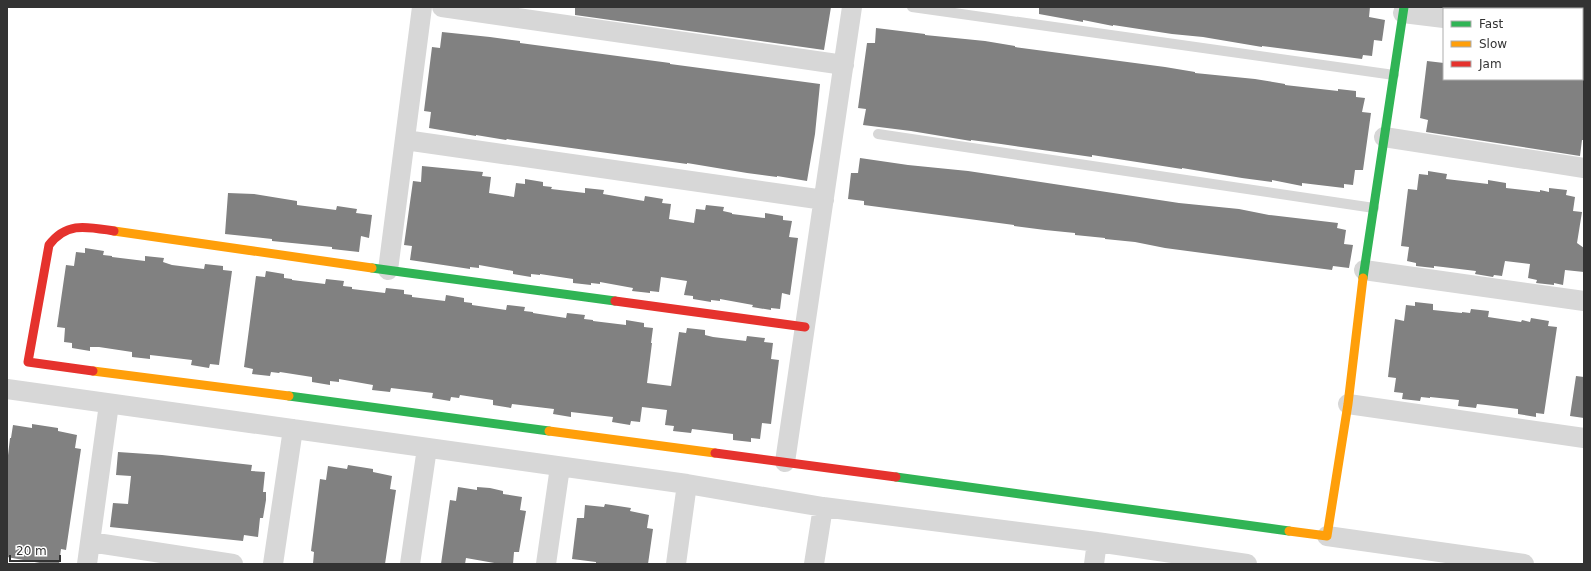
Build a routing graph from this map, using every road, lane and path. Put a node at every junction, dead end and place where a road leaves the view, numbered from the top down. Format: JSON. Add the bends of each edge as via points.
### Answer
{"nodes":[{"id":1,"x":422,"y":7,"type":"edge"},
{"id":2,"x":442,"y":7,"type":"edge"},
{"id":3,"x":852,"y":7,"type":"edge"},
{"id":4,"x":912,"y":7,"type":"edge"},
{"id":5,"x":1404,"y":10,"type":"edge"},
{"id":6,"x":1443,"y":18,"type":"edge"},
{"id":7,"x":844,"y":65,"type":"junction"},
{"id":8,"x":1394,"y":75,"type":"junction"},
{"id":9,"x":878,"y":134,"type":"dead end"},
{"id":10,"x":1384,"y":137,"type":"junction"},
{"id":11,"x":405,"y":140,"type":"junction"},
{"id":12,"x":1584,"y":168,"type":"edge"},
{"id":13,"x":824,"y":200,"type":"junction"},
{"id":14,"x":1374,"y":208,"type":"junction"},
{"id":15,"x":388,"y":270,"type":"junction"},
{"id":16,"x":1364,"y":270,"type":"junction"},
{"id":17,"x":1584,"y":301,"type":"edge"},
{"id":18,"x":805,"y":327,"type":"junction"},
{"id":19,"x":7,"y":389,"type":"edge"},
{"id":20,"x":109,"y":404,"type":"junction"},
{"id":21,"x":1348,"y":404,"type":"junction"},
{"id":22,"x":293,"y":429,"type":"junction"},
{"id":23,"x":1584,"y":438,"type":"edge"},
{"id":24,"x":427,"y":448,"type":"junction"},
{"id":25,"x":785,"y":462,"type":"junction"},
{"id":26,"x":560,"y":467,"type":"junction"},
{"id":27,"x":687,"y":484,"type":"junction"},
{"id":28,"x":823,"y":507,"type":"junction"},
{"id":29,"x":1327,"y":536,"type":"junction"},
{"id":30,"x":90,"y":542,"type":"junction"},
{"id":31,"x":1097,"y":542,"type":"junction"},
{"id":32,"x":1235,"y":563,"type":"edge"},
{"id":33,"x":88,"y":564,"type":"edge"},
{"id":34,"x":233,"y":564,"type":"edge"},
{"id":35,"x":273,"y":564,"type":"edge"},
{"id":36,"x":410,"y":564,"type":"edge"},
{"id":37,"x":546,"y":564,"type":"edge"},
{"id":38,"x":676,"y":564,"type":"edge"},
{"id":39,"x":814,"y":564,"type":"edge"},
{"id":40,"x":1094,"y":564,"type":"edge"},
{"id":41,"x":1524,"y":564,"type":"edge"}],
"edges":[{"from":1,"to":11,"type":"street"},
{"from":2,"to":7,"type":"street"},
{"from":3,"to":7,"type":"street"},
{"from":4,"to":8,"type":"lane"},
{"from":5,"to":6,"type":"street"},
{"from":5,"to":8,"type":"street"},
{"from":7,"to":13,"type":"street"},
{"from":8,"to":10,"type":"street"},
{"from":9,"to":14,"type":"lane"},
{"from":10,"to":12,"type":"street"},
{"from":10,"to":14,"type":"street"},
{"from":11,"to":13,"type":"street"},
{"from":11,"to":15,"type":"street"},
{"from":13,"to":18,"type":"street"},
{"from":14,"to":16,"type":"street"},
{"from":15,"to":18,"type":"street"},
{"from":15,"to":25,"type":"street","via":[[87,227],[71,227],[56,235],[49,245],[28,362]]},
{"from":16,"to":17,"type":"street"},
{"from":16,"to":21,"type":"street"},
{"from":18,"to":25,"type":"street"},
{"from":19,"to":20,"type":"street"},
{"from":20,"to":22,"type":"street"},
{"from":20,"to":30,"type":"street"},
{"from":21,"to":23,"type":"street"},
{"from":21,"to":29,"type":"street"},
{"from":22,"to":24,"type":"street"},
{"from":22,"to":35,"type":"street"},
{"from":24,"to":26,"type":"street"},
{"from":24,"to":36,"type":"street"},
{"from":25,"to":29,"type":"street"},
{"from":26,"to":27,"type":"street"},
{"from":26,"to":37,"type":"street"},
{"from":27,"to":28,"type":"street"},
{"from":27,"to":38,"type":"street"},
{"from":28,"to":31,"type":"street"},
{"from":28,"to":39,"type":"street"},
{"from":29,"to":41,"type":"street"},
{"from":30,"to":33,"type":"street"},
{"from":30,"to":34,"type":"street"},
{"from":31,"to":32,"type":"street"},
{"from":31,"to":40,"type":"street"}]}
